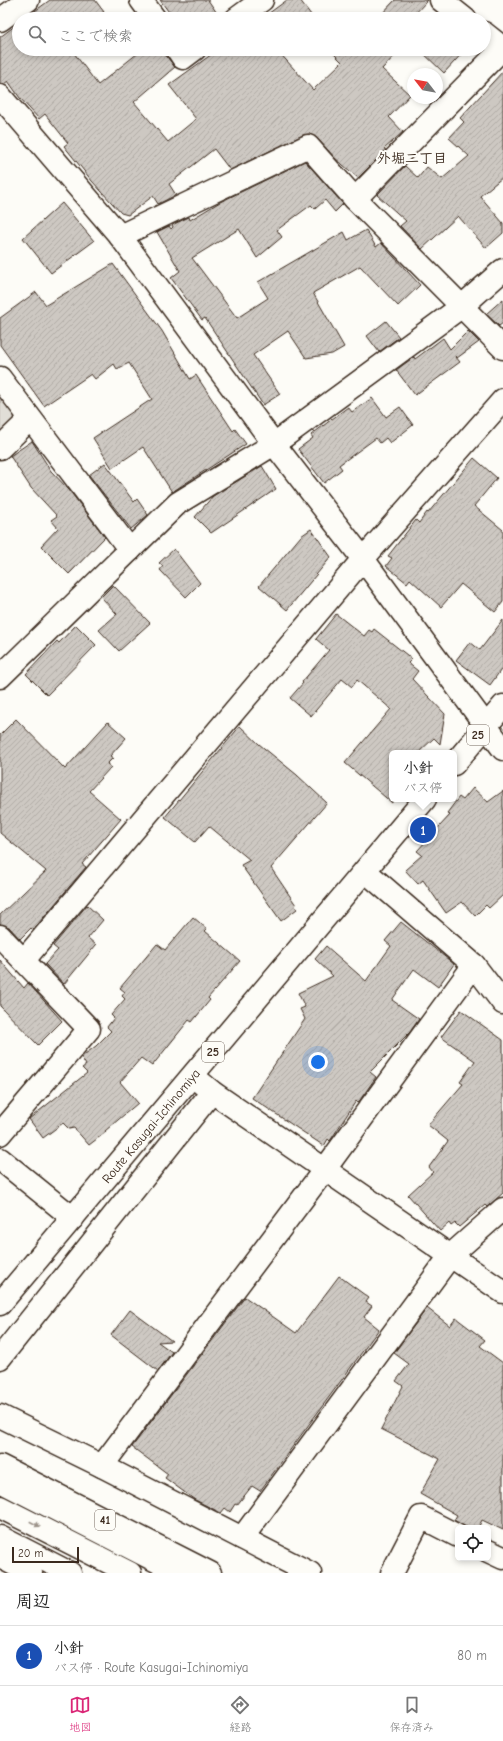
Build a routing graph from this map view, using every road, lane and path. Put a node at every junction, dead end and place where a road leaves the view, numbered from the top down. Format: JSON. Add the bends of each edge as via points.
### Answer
{"nodes":[{"id":1,"x":28,"y":0,"type":"edge"},
{"id":2,"x":141,"y":0,"type":"edge"},
{"id":3,"x":262,"y":0,"type":"edge"},
{"id":4,"x":441,"y":0,"type":"edge"},
{"id":5,"x":150,"y":12,"type":"edge"},
{"id":6,"x":246,"y":12,"type":"edge"},
{"id":7,"x":456,"y":12,"type":"edge"},
{"id":8,"x":0,"y":20,"type":"edge"},
{"id":9,"x":491,"y":39,"type":"edge"},
{"id":10,"x":503,"y":48,"type":"edge"},
{"id":11,"x":0,"y":96,"type":"edge"},
{"id":12,"x":355,"y":199,"type":"junction"},
{"id":13,"x":120,"y":236,"type":"junction"},
{"id":14,"x":503,"y":270,"type":"edge"},
{"id":15,"x":461,"y":307,"type":"junction"},
{"id":16,"x":503,"y":348,"type":"edge"},
{"id":17,"x":0,"y":378,"type":"edge"},
{"id":18,"x":503,"y":400,"type":"edge"},
{"id":19,"x":30,"y":419,"type":"junction"},
{"id":20,"x":274,"y":444,"type":"junction"},
{"id":21,"x":0,"y":448,"type":"edge"},
{"id":22,"x":130,"y":550,"type":"junction"},
{"id":23,"x":363,"y":559,"type":"junction"},
{"id":24,"x":0,"y":677,"type":"edge"},
{"id":25,"x":503,"y":706,"type":"edge"},
{"id":26,"x":486,"y":726,"type":"junction"},
{"id":27,"x":503,"y":749,"type":"edge"},
{"id":28,"x":457,"y":760,"type":"edge"},
{"id":29,"x":422,"y":802,"type":"edge"},
{"id":30,"x":365,"y":871,"type":"junction"},
{"id":31,"x":0,"y":936,"type":"edge"},
{"id":32,"x":24,"y":960,"type":"junction"},
{"id":33,"x":474,"y":964,"type":"junction"},
{"id":34,"x":503,"y":1003,"type":"edge"},
{"id":35,"x":193,"y":1076,"type":"junction"},
{"id":36,"x":212,"y":1092,"type":"junction"},
{"id":37,"x":0,"y":1134,"type":"edge"},
{"id":38,"x":0,"y":1159,"type":"edge"},
{"id":39,"x":325,"y":1169,"type":"junction"},
{"id":40,"x":503,"y":1208,"type":"edge"},
{"id":41,"x":73,"y":1218,"type":"junction"},
{"id":42,"x":451,"y":1255,"type":"junction"},
{"id":43,"x":503,"y":1292,"type":"edge"},
{"id":44,"x":0,"y":1304,"type":"edge"},
{"id":45,"x":0,"y":1358,"type":"edge"},
{"id":46,"x":0,"y":1416,"type":"edge"},
{"id":47,"x":0,"y":1466,"type":"edge"},
{"id":48,"x":102,"y":1466,"type":"junction"},
{"id":49,"x":0,"y":1481,"type":"edge"},
{"id":50,"x":0,"y":1507,"type":"edge"},
{"id":51,"x":455,"y":1534,"type":"edge"},
{"id":52,"x":0,"y":1537,"type":"edge"},
{"id":53,"x":242,"y":1538,"type":"junction"},
{"id":54,"x":491,"y":1552,"type":"edge"},
{"id":55,"x":0,"y":1557,"type":"edge"},
{"id":56,"x":503,"y":1558,"type":"edge"},
{"id":57,"x":32,"y":1573,"type":"edge"},
{"id":58,"x":70,"y":1573,"type":"edge"},
{"id":59,"x":130,"y":1573,"type":"edge"},
{"id":60,"x":180,"y":1573,"type":"edge"},
{"id":61,"x":210,"y":1573,"type":"edge"},
{"id":62,"x":310,"y":1573,"type":"edge"},
{"id":63,"x":392,"y":1573,"type":"edge"}],
"edges":[{"from":1,"to":8,"type":"main road"},
{"from":2,"to":5,"type":"main road"},
{"from":3,"to":6,"type":"main road"},
{"from":4,"to":7,"type":"main road"},
{"from":9,"to":10,"type":"main road"},
{"from":10,"to":12,"type":"main road"},
{"from":11,"to":13,"type":"main road"},
{"from":12,"to":13,"type":"main road","via":[[308,146]]},
{"from":12,"to":15,"type":"main road"},
{"from":13,"to":20,"type":"main road"},
{"from":14,"to":15,"type":"main road"},
{"from":15,"to":16,"type":"main road"},
{"from":15,"to":20,"type":"main road"},
{"from":17,"to":19,"type":"main road"},
{"from":18,"to":23,"type":"main road"},
{"from":19,"to":21,"type":"main road"},
{"from":19,"to":22,"type":"main road"},
{"from":20,"to":22,"type":"main road","via":[[178,503]]},
{"from":20,"to":23,"type":"main road"},
{"from":22,"to":24,"type":"main road"},
{"from":23,"to":26,"type":"main road"},
{"from":23,"to":32,"type":"main road"},
{"from":25,"to":26,"type":"main road","number":"25"},
{"from":26,"to":27,"type":"main road"},
{"from":26,"to":28,"type":"main road","number":"25"},
{"from":29,"to":30,"type":"main road","name":"Route Kasugai-Ichinomiya","number":"25"},
{"from":30,"to":33,"type":"main road"},
{"from":30,"to":35,"type":"main road","name":"Route Kasugai-Ichinomiya","number":"25"},
{"from":31,"to":32,"type":"main road"},
{"from":32,"to":37,"type":"main road","via":[[89,1028]]},
{"from":33,"to":34,"type":"main road"},
{"from":33,"to":39,"type":"main road"},
{"from":35,"to":36,"type":"main road"},
{"from":35,"to":41,"type":"main road","name":"Route Kasugai-Ichinomiya","number":"25"},
{"from":36,"to":39,"type":"main road"},
{"from":36,"to":45,"type":"main road"},
{"from":38,"to":41,"type":"main road"},
{"from":39,"to":42,"type":"main road"},
{"from":39,"to":48,"type":"main road"},
{"from":40,"to":42,"type":"main road"},
{"from":41,"to":44,"type":"main road","name":"Route Kasugai-Ichinomiya","number":"25"},
{"from":42,"to":43,"type":"main road"},
{"from":42,"to":53,"type":"main road"},
{"from":46,"to":48,"type":"main road"},
{"from":47,"to":61,"type":"main road","number":"41"},
{"from":48,"to":53,"type":"main road"},
{"from":49,"to":60,"type":"main road"},
{"from":50,"to":59,"type":"main road","one_way":true},
{"from":51,"to":63,"type":"main road","via":[[421,1517]]},
{"from":52,"to":58,"type":"main road"},
{"from":53,"to":62,"type":"main road"},
{"from":54,"to":56,"type":"main road"},
{"from":55,"to":57,"type":"main road"}]}
